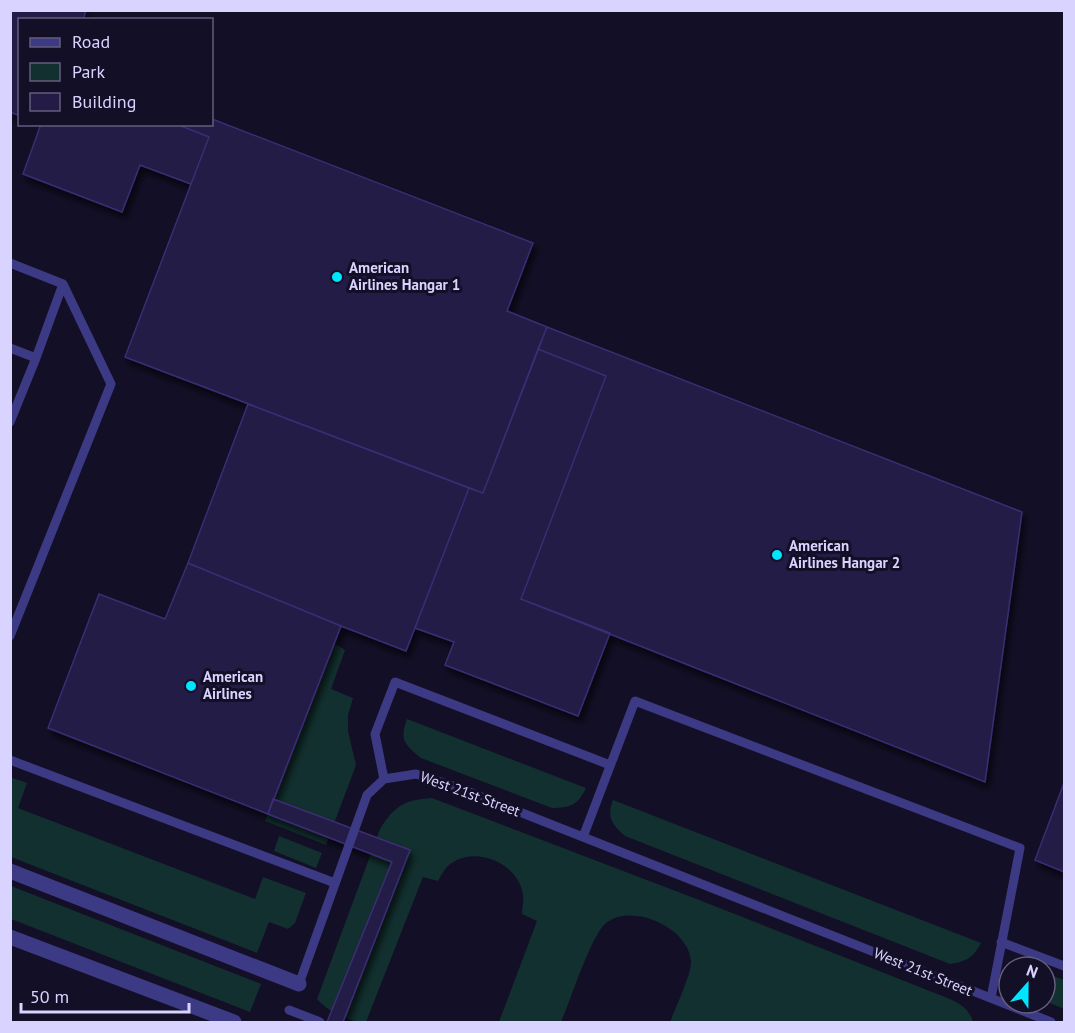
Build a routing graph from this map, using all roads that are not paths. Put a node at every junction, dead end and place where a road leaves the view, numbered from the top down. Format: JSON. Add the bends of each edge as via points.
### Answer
{"nodes":[{"id":1,"x":10,"y":263,"type":"edge"},
{"id":2,"x":63,"y":284,"type":"junction"},
{"id":3,"x":10,"y":348,"type":"edge"},
{"id":4,"x":36,"y":358,"type":"junction"},
{"id":5,"x":10,"y":422,"type":"edge"},
{"id":6,"x":10,"y":636,"type":"edge"},
{"id":7,"x":10,"y":760,"type":"edge"},
{"id":8,"x":610,"y":765,"type":"junction"},
{"id":9,"x":384,"y":779,"type":"junction"},
{"id":10,"x":583,"y":837,"type":"junction"},
{"id":11,"x":10,"y":871,"type":"edge"},
{"id":12,"x":335,"y":883,"type":"junction"},
{"id":13,"x":10,"y":937,"type":"edge"},
{"id":14,"x":1001,"y":942,"type":"junction"},
{"id":15,"x":1065,"y":966,"type":"edge"},
{"id":16,"x":299,"y":984,"type":"joint"},
{"id":17,"x":991,"y":999,"type":"junction"},
{"id":18,"x":289,"y":1010,"type":"dead end"},
{"id":19,"x":234,"y":1023,"type":"edge"},
{"id":20,"x":320,"y":1023,"type":"edge"},
{"id":21,"x":1051,"y":1023,"type":"edge"}],
"edges":[{"from":1,"to":2,"type":"lane"},
{"from":2,"to":4,"type":"lane"},
{"from":2,"to":6,"type":"lane","via":[[111,384]]},
{"from":3,"to":4,"type":"lane"},
{"from":4,"to":5,"type":"lane"},
{"from":7,"to":12,"type":"lane"},
{"from":8,"to":9,"type":"lane","via":[[395,682],[375,734]]},
{"from":8,"to":10,"type":"lane"},
{"from":8,"to":14,"type":"lane","via":[[635,701],[1020,848]]},
{"from":9,"to":10,"type":"lane","name":"West 21st Street","via":[[416,774]]},
{"from":9,"to":12,"type":"lane","via":[[367,795]]},
{"from":10,"to":17,"type":"lane","name":"West 21st Street"},
{"from":11,"to":16,"type":"street"},
{"from":12,"to":16,"type":"lane"},
{"from":13,"to":19,"type":"street"},
{"from":14,"to":15,"type":"lane"},
{"from":14,"to":17,"type":"lane"},
{"from":17,"to":21,"type":"lane","name":"West 21st Street"},
{"from":18,"to":20,"type":"lane"}]}
